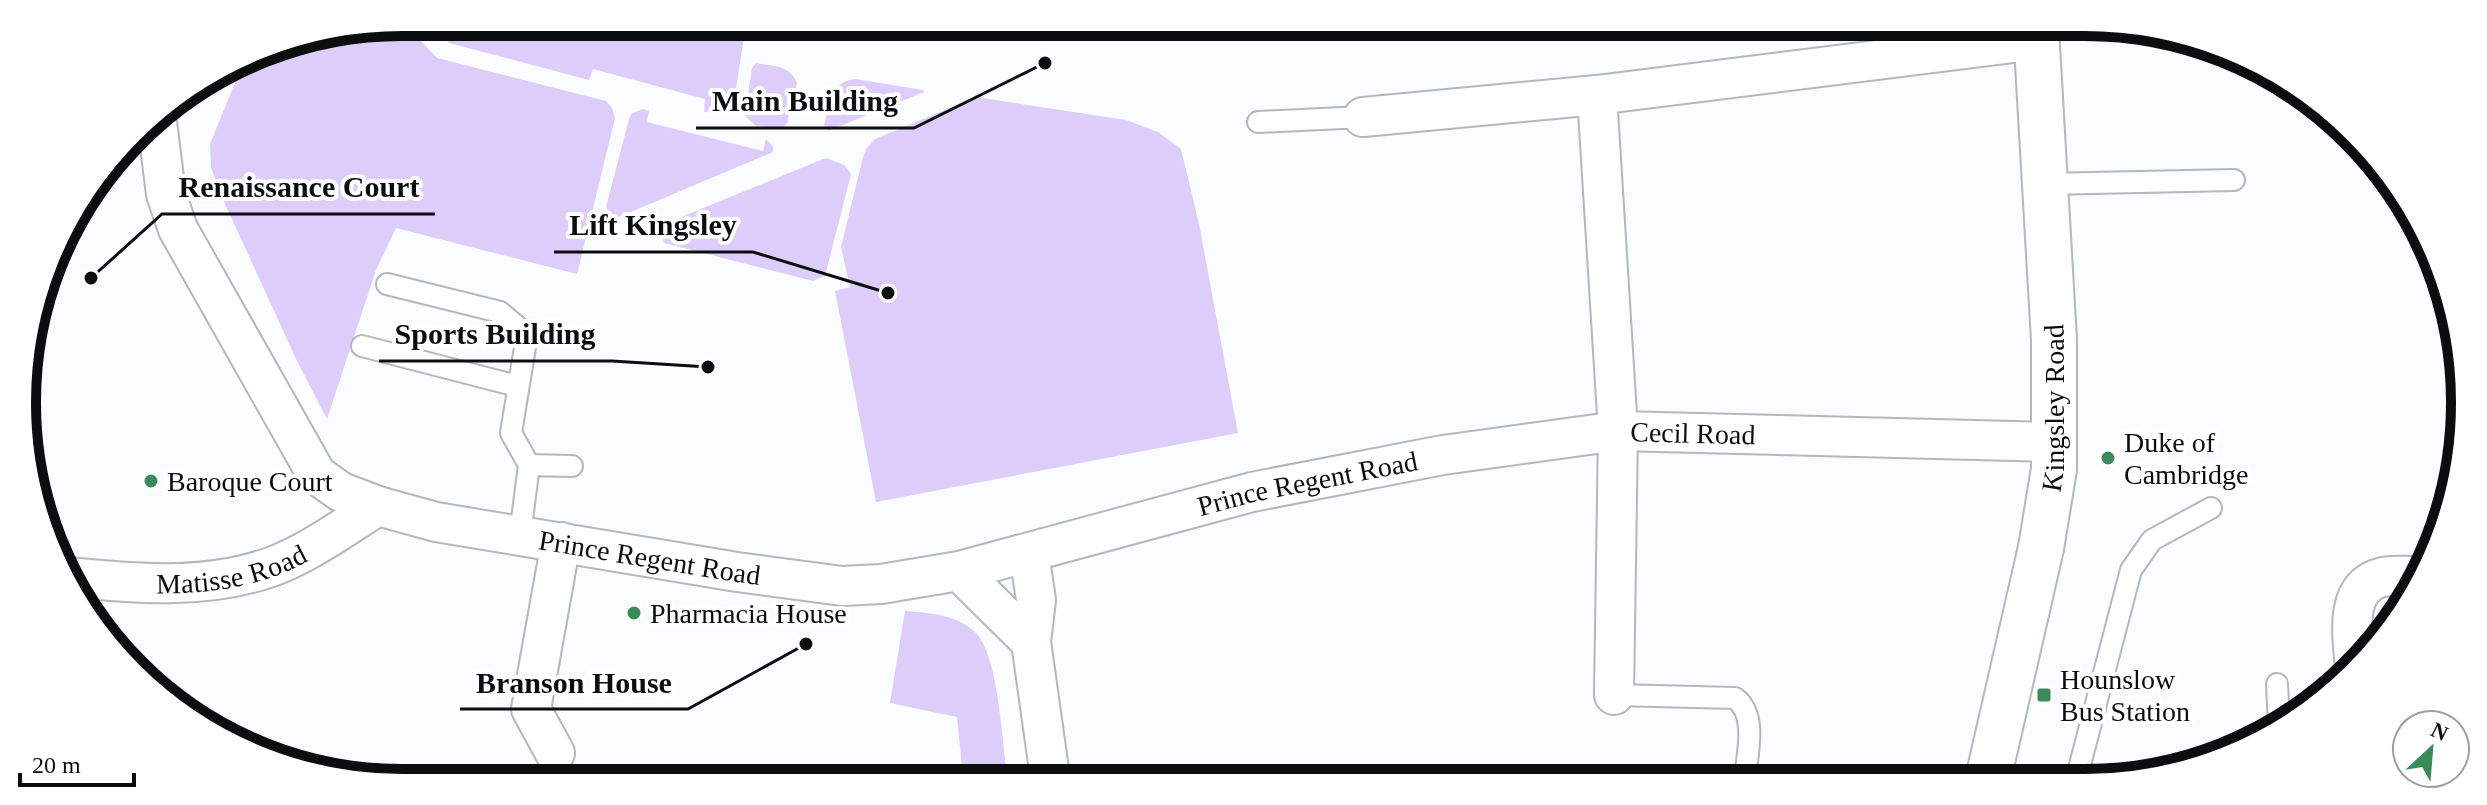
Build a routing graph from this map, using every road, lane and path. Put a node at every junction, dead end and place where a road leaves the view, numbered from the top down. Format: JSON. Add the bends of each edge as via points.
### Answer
{"nodes":[{"id":1,"x":2023,"y":36,"type":"edge"},
{"id":2,"x":2037,"y":36,"type":"edge"},
{"id":3,"x":1597,"y":95,"type":"junction"},
{"id":4,"x":1363,"y":117,"type":"joint"},
{"id":5,"x":1258,"y":122,"type":"dead end"},
{"id":6,"x":158,"y":130,"type":"edge"},
{"id":7,"x":2234,"y":180,"type":"dead end"},
{"id":8,"x":2045,"y":184,"type":"junction"},
{"id":9,"x":387,"y":284,"type":"dead end"},
{"id":10,"x":362,"y":346,"type":"dead end"},
{"id":11,"x":517,"y":386,"type":"junction"},
{"id":12,"x":1618,"y":431,"type":"junction"},
{"id":13,"x":2055,"y":442,"type":"junction"},
{"id":14,"x":529,"y":465,"type":"junction"},
{"id":15,"x":572,"y":466,"type":"dead end"},
{"id":16,"x":378,"y":506,"type":"junction"},
{"id":17,"x":2211,"y":508,"type":"dead end"},
{"id":18,"x":520,"y":535,"type":"junction"},
{"id":19,"x":561,"y":542,"type":"junction"},
{"id":20,"x":1029,"y":553,"type":"junction"},
{"id":21,"x":959,"y":571,"type":"junction"},
{"id":22,"x":2407,"y":576,"type":"edge"},
{"id":23,"x":81,"y":578,"type":"edge"},
{"id":24,"x":1031,"y":642,"type":"junction"},
{"id":25,"x":2354,"y":651,"type":"edge"},
{"id":26,"x":2277,"y":684,"type":"dead end"},
{"id":27,"x":1614,"y":695,"type":"joint"},
{"id":28,"x":2278,"y":713,"type":"edge"},
{"id":29,"x":555,"y":753,"type":"dead end"},
{"id":30,"x":1049,"y":769,"type":"edge"},
{"id":31,"x":1746,"y":769,"type":"edge"},
{"id":32,"x":1990,"y":769,"type":"edge"},
{"id":33,"x":2079,"y":769,"type":"edge"}],
"edges":[{"from":1,"to":3,"type":"street"},
{"from":2,"to":8,"type":"street","name":"Kingsley Road"},
{"from":3,"to":4,"type":"street"},
{"from":3,"to":12,"type":"street","name":"Cecil Road"},
{"from":4,"to":5,"type":"lane"},
{"from":6,"to":16,"type":"street","name":"Prince Regent Road","via":[[166,194],[178,229],[317,475],[341,492]]},
{"from":7,"to":8,"type":"lane"},
{"from":8,"to":13,"type":"street","name":"Kingsley Road"},
{"from":9,"to":11,"type":"lane","via":[[500,312],[527,335]]},
{"from":10,"to":11,"type":"lane"},
{"from":11,"to":14,"type":"lane","via":[[511,433]]},
{"from":12,"to":13,"type":"street","name":"Cecil Road"},
{"from":12,"to":20,"type":"street","name":"Prince Regent Road","via":[[1443,455],[1252,492]]},
{"from":12,"to":27,"type":"street"},
{"from":13,"to":32,"type":"street","name":"Kingsley Road","via":[[2050,506]]},
{"from":14,"to":15,"type":"lane"},
{"from":14,"to":18,"type":"lane"},
{"from":16,"to":18,"type":"street","name":"Prince Regent Road","via":[[436,522]]},
{"from":16,"to":23,"type":"street","name":"Matisse Road","via":[[273,566],[226,580]]},
{"from":17,"to":33,"type":"lane","via":[[2152,540],[2131,570]]},
{"from":18,"to":19,"type":"street","name":"Prince Regent Road"},
{"from":19,"to":21,"type":"street","name":"Prince Regent Road","via":[[842,586]]},
{"from":19,"to":29,"type":"street","via":[[531,709]]},
{"from":20,"to":21,"type":"street","name":"Prince Regent Road"},
{"from":20,"to":24,"type":"street","via":[[1036,600]]},
{"from":21,"to":24,"type":"street"},
{"from":22,"to":25,"type":"street","via":[[2381,577],[2361,589],[2351,615]]},
{"from":24,"to":30,"type":"street"},
{"from":26,"to":28,"type":"lane"},
{"from":27,"to":31,"type":"lane","via":[[1735,698],[1750,723]]}]}
